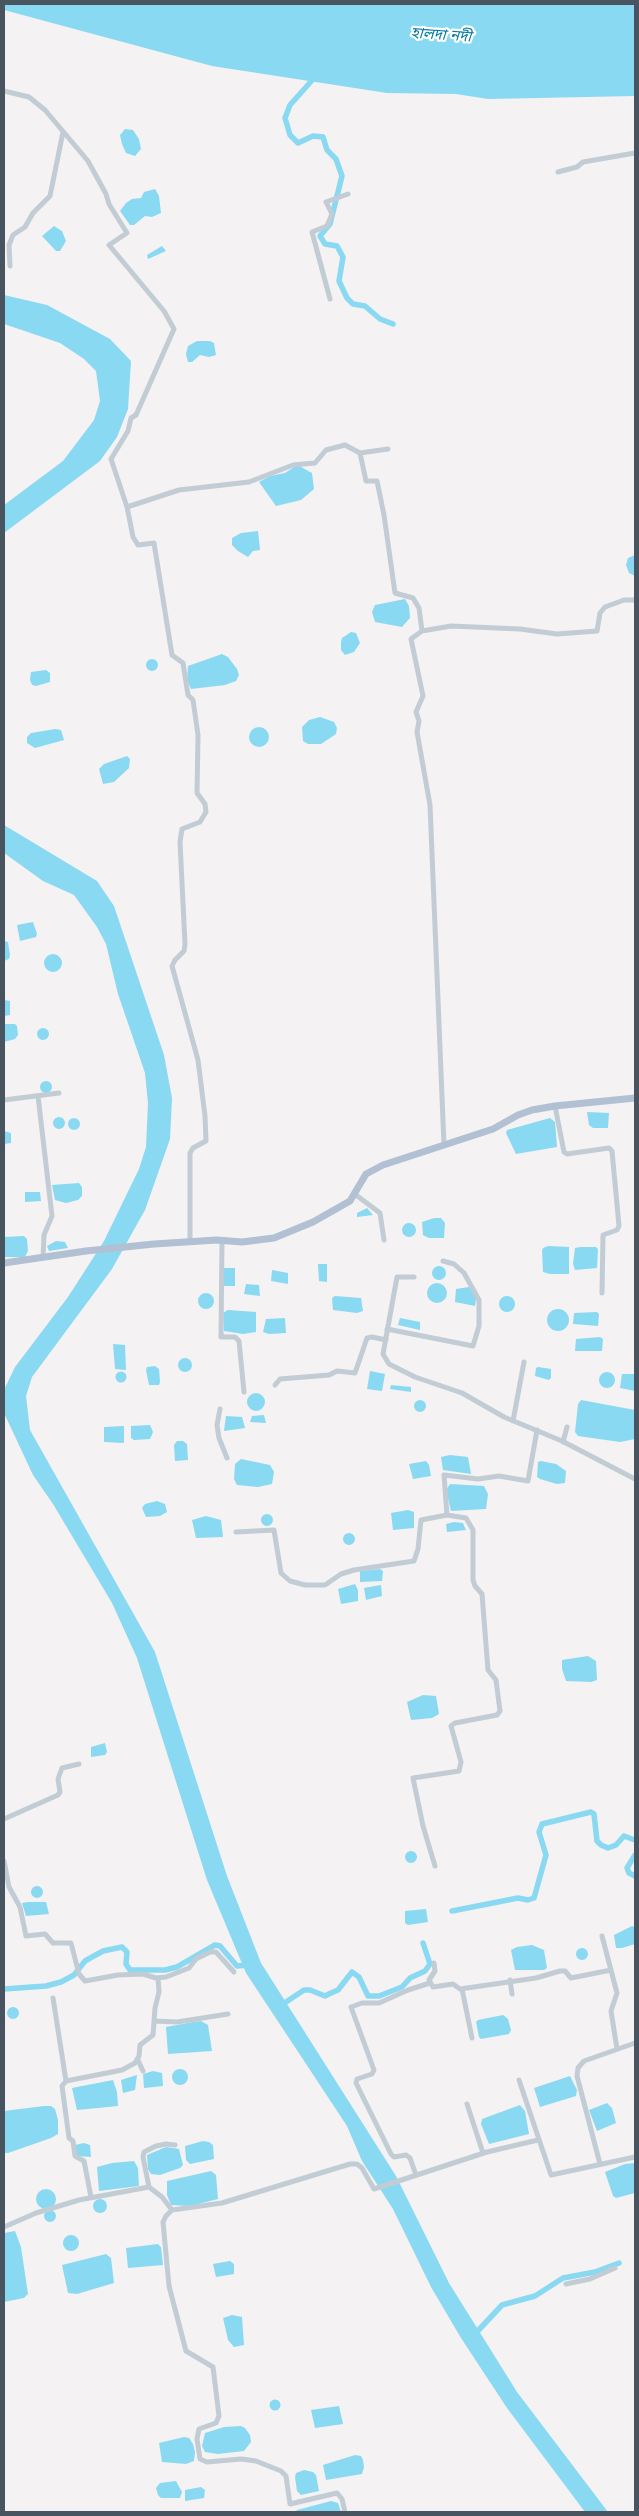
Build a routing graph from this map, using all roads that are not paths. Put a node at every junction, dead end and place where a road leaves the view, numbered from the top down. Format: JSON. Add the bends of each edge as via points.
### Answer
{"nodes":[{"id":1,"x":4,"y":91,"type":"edge"},
{"id":2,"x":63,"y":132,"type":"junction"},
{"id":3,"x":635,"y":154,"type":"edge"},
{"id":4,"x":558,"y":172,"type":"dead end"},
{"id":5,"x":348,"y":194,"type":"dead end"},
{"id":6,"x":10,"y":266,"type":"dead end"},
{"id":7,"x":330,"y":299,"type":"dead end"},
{"id":8,"x":388,"y":449,"type":"dead end"},
{"id":9,"x":360,"y":453,"type":"junction"},
{"id":10,"x":127,"y":507,"type":"junction"},
{"id":11,"x":635,"y":600,"type":"edge"},
{"id":12,"x":422,"y":631,"type":"junction"},
{"id":13,"x":59,"y":1093,"type":"dead end"},
{"id":14,"x":38,"y":1096,"type":"junction"},
{"id":15,"x":635,"y":1098,"type":"edge"},
{"id":16,"x":4,"y":1100,"type":"edge"},
{"id":17,"x":554,"y":1106,"type":"junction"},
{"id":18,"x":444,"y":1145,"type":"junction"},
{"id":19,"x":356,"y":1195,"type":"junction"},
{"id":20,"x":222,"y":1240,"type":"junction"},
{"id":21,"x":384,"y":1240,"type":"dead end"},
{"id":22,"x":190,"y":1241,"type":"junction"},
{"id":23,"x":43,"y":1258,"type":"junction"},
{"id":24,"x":443,"y":1261,"type":"dead end"},
{"id":25,"x":4,"y":1264,"type":"edge"},
{"id":26,"x":414,"y":1277,"type":"dead end"},
{"id":27,"x":602,"y":1292,"type":"dead end"},
{"id":28,"x":387,"y":1329,"type":"junction"},
{"id":29,"x":386,"y":1340,"type":"junction"},
{"id":30,"x":524,"y":1362,"type":"dead end"},
{"id":31,"x":276,"y":1386,"type":"dead end"},
{"id":32,"x":244,"y":1392,"type":"dead end"},
{"id":33,"x":220,"y":1409,"type":"dead end"},
{"id":34,"x":513,"y":1421,"type":"junction"},
{"id":35,"x":567,"y":1427,"type":"dead end"},
{"id":36,"x":537,"y":1430,"type":"junction"},
{"id":37,"x":563,"y":1442,"type":"junction"},
{"id":38,"x":227,"y":1458,"type":"dead end"},
{"id":39,"x":635,"y":1479,"type":"edge"},
{"id":40,"x":447,"y":1515,"type":"junction"},
{"id":41,"x":236,"y":1532,"type":"dead end"},
{"id":42,"x":80,"y":1764,"type":"dead end"},
{"id":43,"x":4,"y":1819,"type":"edge"},
{"id":44,"x":4,"y":1861,"type":"edge"},
{"id":45,"x":435,"y":1866,"type":"dead end"},
{"id":46,"x":602,"y":1936,"type":"dead end"},
{"id":47,"x":434,"y":1963,"type":"dead end"},
{"id":48,"x":611,"y":1970,"type":"junction"},
{"id":49,"x":234,"y":1972,"type":"dead end"},
{"id":50,"x":158,"y":1978,"type":"junction"},
{"id":51,"x":510,"y":1980,"type":"junction"},
{"id":52,"x":430,"y":1983,"type":"junction"},
{"id":53,"x":462,"y":1989,"type":"junction"},
{"id":54,"x":512,"y":1994,"type":"dead end"},
{"id":55,"x":53,"y":1998,"type":"dead end"},
{"id":56,"x":228,"y":2014,"type":"dead end"},
{"id":57,"x":154,"y":2022,"type":"junction"},
{"id":58,"x":472,"y":2038,"type":"dead end"},
{"id":59,"x":635,"y":2043,"type":"edge"},
{"id":60,"x":617,"y":2049,"type":"junction"},
{"id":61,"x":138,"y":2060,"type":"junction"},
{"id":62,"x":143,"y":2071,"type":"dead end"},
{"id":63,"x":66,"y":2080,"type":"junction"},
{"id":64,"x":519,"y":2080,"type":"dead end"},
{"id":65,"x":467,"y":2104,"type":"dead end"},
{"id":66,"x":538,"y":2140,"type":"junction"},
{"id":67,"x":175,"y":2145,"type":"dead end"},
{"id":68,"x":483,"y":2154,"type":"junction"},
{"id":69,"x":635,"y":2157,"type":"edge"},
{"id":70,"x":600,"y":2164,"type":"junction"},
{"id":71,"x":416,"y":2175,"type":"junction"},
{"id":72,"x":149,"y":2187,"type":"junction"},
{"id":73,"x":91,"y":2197,"type":"junction"},
{"id":74,"x":172,"y":2210,"type":"junction"},
{"id":75,"x":4,"y":2227,"type":"edge"},
{"id":76,"x":615,"y":2268,"type":"dead end"},
{"id":77,"x":566,"y":2284,"type":"dead end"},
{"id":78,"x":345,"y":2512,"type":"edge"}],
"edges":[{"from":1,"to":2,"type":"street","via":[[29,98],[45,110]]},
{"from":2,"to":6,"type":"street","via":[[50,196],[33,213],[25,227],[13,236],[9,245]]},
{"from":2,"to":10,"type":"street","via":[[88,161],[108,204],[127,232],[109,245],[174,329],[136,415],[131,418],[128,431],[112,455],[111,462]]},
{"from":3,"to":4,"type":"street","via":[[583,162]]},
{"from":5,"to":7,"type":"street","via":[[326,202],[332,214],[326,226],[312,232]]},
{"from":8,"to":9,"type":"street"},
{"from":9,"to":10,"type":"street","via":[[338,445],[326,450],[314,462],[300,462],[249,482],[179,490]]},
{"from":9,"to":12,"type":"street","via":[[364,478],[377,481],[379,489],[395,593],[413,598],[419,608]]},
{"from":10,"to":22,"type":"street","via":[[133,537],[138,544],[154,543],[172,655],[182,663],[188,695],[193,700],[196,714],[199,751],[197,793],[205,804],[206,812],[200,822],[182,829],[185,944],[184,951],[172,966],[198,1060],[206,1123],[206,1141],[190,1153]]},
{"from":11,"to":12,"type":"street","via":[[605,607],[600,613],[597,631],[557,634],[451,626]]},
{"from":12,"to":18,"type":"street","via":[[411,639],[423,696],[416,712],[430,805]]},
{"from":13,"to":14,"type":"street"},
{"from":14,"to":16,"type":"street"},
{"from":14,"to":23,"type":"street","via":[[52,1216],[44,1236]]},
{"from":15,"to":17,"type":"main road"},
{"from":17,"to":18,"type":"main road","via":[[524,1112],[493,1129]]},
{"from":17,"to":27,"type":"street","via":[[564,1152],[610,1148],[612,1151],[619,1226],[603,1235]]},
{"from":18,"to":19,"type":"main road","via":[[374,1168],[363,1178]]},
{"from":19,"to":20,"type":"main road","via":[[330,1213],[274,1238],[242,1242]]},
{"from":19,"to":21,"type":"street","via":[[380,1213]]},
{"from":20,"to":22,"type":"main road"},
{"from":20,"to":32,"type":"street","via":[[221,1337],[235,1337],[239,1341]]},
{"from":22,"to":23,"type":"main road"},
{"from":23,"to":25,"type":"main road"},
{"from":24,"to":28,"type":"street","via":[[454,1264],[464,1273],[479,1300],[479,1326],[473,1346]]},
{"from":26,"to":28,"type":"street","via":[[397,1277]]},
{"from":28,"to":29,"type":"street"},
{"from":29,"to":31,"type":"street","via":[[367,1338],[356,1373],[337,1371],[329,1375],[280,1379]]},
{"from":29,"to":34,"type":"street","via":[[384,1359],[396,1368],[462,1393]]},
{"from":30,"to":34,"type":"street"},
{"from":33,"to":38,"type":"street","via":[[217,1425]]},
{"from":34,"to":36,"type":"street"},
{"from":35,"to":37,"type":"street"},
{"from":36,"to":37,"type":"street"},
{"from":36,"to":40,"type":"street","via":[[528,1480],[444,1475]]},
{"from":37,"to":39,"type":"street"},
{"from":40,"to":41,"type":"street","via":[[421,1520],[414,1562],[354,1570],[341,1574],[330,1584],[319,1586],[295,1583],[281,1573],[274,1530]]},
{"from":40,"to":45,"type":"street","via":[[466,1518],[473,1530],[473,1580],[482,1594],[488,1670],[496,1680],[500,1711],[497,1715],[451,1726],[461,1762],[459,1770],[413,1778]]},
{"from":42,"to":43,"type":"street","via":[[62,1768],[58,1795]]},
{"from":44,"to":50,"type":"street","via":[[9,1887],[20,1907],[26,1936],[45,1934],[53,1943],[71,1943],[79,1974],[85,1981],[118,1975],[143,1974]]},
{"from":46,"to":48,"type":"street"},
{"from":47,"to":52,"type":"street"},
{"from":48,"to":51,"type":"street","via":[[571,1978],[565,1971],[560,1971],[536,1978]]},
{"from":48,"to":60,"type":"street","via":[[618,1993],[611,2011]]},
{"from":49,"to":50,"type":"street","via":[[216,1952],[210,1952],[201,1955],[190,1968]]},
{"from":50,"to":57,"type":"street","via":[[160,1992]]},
{"from":51,"to":53,"type":"street"},
{"from":51,"to":54,"type":"street"},
{"from":52,"to":53,"type":"street","via":[[432,1987],[452,1984]]},
{"from":52,"to":71,"type":"street","via":[[379,2002],[351,2007],[374,2070],[372,2074],[357,2079],[356,2083],[391,2154],[394,2158],[406,2155],[410,2158]]},
{"from":53,"to":58,"type":"street"},
{"from":55,"to":63,"type":"street"},
{"from":56,"to":57,"type":"street"},
{"from":57,"to":61,"type":"street","via":[[151,2038],[139,2048]]},
{"from":59,"to":60,"type":"street"},
{"from":60,"to":70,"type":"street","via":[[584,2061],[578,2068],[577,2076]]},
{"from":61,"to":62,"type":"street"},
{"from":61,"to":63,"type":"street","via":[[122,2070]]},
{"from":63,"to":73,"type":"street","via":[[62,2086],[69,2138],[73,2141],[75,2156],[84,2161]]},
{"from":64,"to":66,"type":"street"},
{"from":65,"to":68,"type":"street"},
{"from":66,"to":68,"type":"street"},
{"from":66,"to":70,"type":"street","via":[[551,2174]]},
{"from":67,"to":72,"type":"street","via":[[162,2144],[144,2152],[142,2157]]},
{"from":68,"to":71,"type":"street"},
{"from":69,"to":70,"type":"street"},
{"from":71,"to":74,"type":"street","via":[[375,2188],[371,2187],[359,2166],[350,2164],[222,2203]]},
{"from":72,"to":73,"type":"street"},
{"from":72,"to":74,"type":"street"},
{"from":73,"to":75,"type":"street","via":[[36,2213]]},
{"from":74,"to":78,"type":"street","via":[[163,2222],[169,2286],[186,2351],[213,2367],[219,2416],[216,2423],[199,2429],[200,2459],[207,2462],[256,2461],[286,2476],[290,2504],[337,2493]]},
{"from":76,"to":77,"type":"street","via":[[590,2279]]}]}
